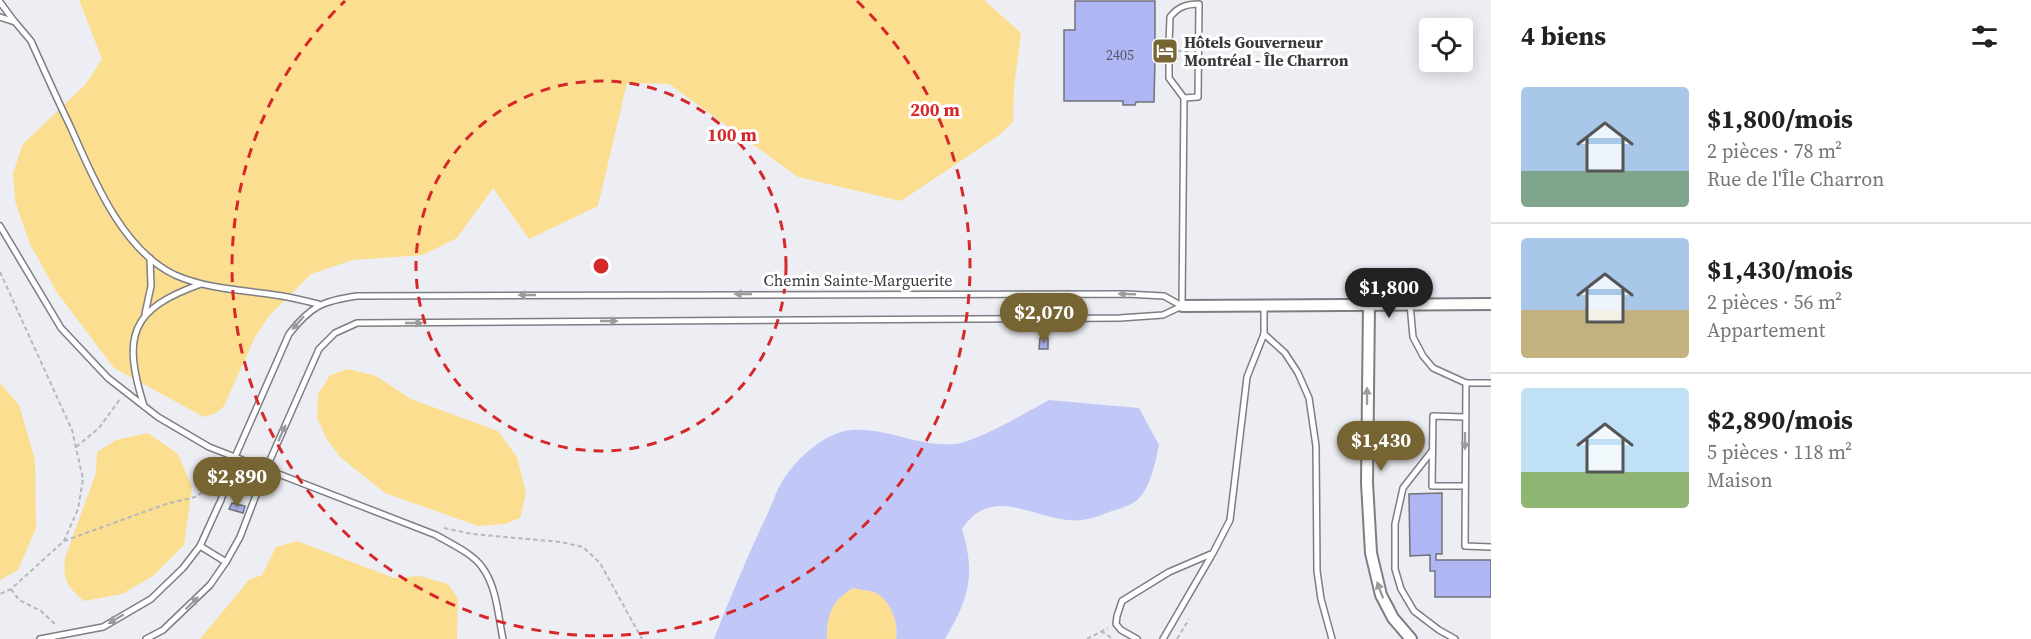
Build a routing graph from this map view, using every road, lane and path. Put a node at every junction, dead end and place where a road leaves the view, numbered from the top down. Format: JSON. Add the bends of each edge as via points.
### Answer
{"nodes":[{"id":1,"x":0,"y":2,"type":"edge"},
{"id":2,"x":0,"y":17,"type":"edge"},
{"id":3,"x":15,"y":22,"type":"junction"},
{"id":4,"x":1169,"y":44,"type":"dead end"},
{"id":5,"x":1177,"y":51,"type":"dead end"},
{"id":6,"x":1184,"y":51,"type":"dead end"},
{"id":7,"x":1169,"y":59,"type":"dead end"},
{"id":8,"x":1185,"y":98,"type":"junction"},
{"id":9,"x":0,"y":226,"type":"edge"},
{"id":10,"x":150,"y":258,"type":"junction"},
{"id":11,"x":0,"y":272,"type":"edge"},
{"id":12,"x":201,"y":284,"type":"junction"},
{"id":13,"x":318,"y":304,"type":"junction"},
{"id":14,"x":1410,"y":304,"type":"junction"},
{"id":15,"x":1491,"y":304,"type":"edge"},
{"id":16,"x":1264,"y":305,"type":"junction"},
{"id":17,"x":1368,"y":305,"type":"junction"},
{"id":18,"x":1182,"y":306,"type":"junction"},
{"id":19,"x":144,"y":315,"type":"junction"},
{"id":20,"x":1264,"y":334,"type":"junction"},
{"id":21,"x":1491,"y":382,"type":"edge"},
{"id":22,"x":1466,"y":383,"type":"junction"},
{"id":23,"x":126,"y":392,"type":"junction"},
{"id":24,"x":145,"y":407,"type":"junction"},
{"id":25,"x":1465,"y":417,"type":"junction"},
{"id":26,"x":76,"y":447,"type":"junction"},
{"id":27,"x":1432,"y":451,"type":"junction"},
{"id":28,"x":235,"y":458,"type":"junction"},
{"id":29,"x":266,"y":469,"type":"junction"},
{"id":30,"x":1465,"y":486,"type":"junction"},
{"id":31,"x":438,"y":526,"type":"dead end"},
{"id":32,"x":64,"y":541,"type":"junction"},
{"id":33,"x":200,"y":546,"type":"junction"},
{"id":34,"x":1491,"y":547,"type":"edge"},
{"id":35,"x":1213,"y":553,"type":"junction"},
{"id":36,"x":226,"y":562,"type":"junction"},
{"id":37,"x":11,"y":589,"type":"junction"},
{"id":38,"x":0,"y":594,"type":"edge"},
{"id":39,"x":1189,"y":619,"type":"dead end"},
{"id":40,"x":1116,"y":624,"type":"junction"},
{"id":41,"x":1101,"y":631,"type":"junction"},
{"id":42,"x":66,"y":635,"type":"junction"},
{"id":43,"x":39,"y":639,"type":"edge"},
{"id":44,"x":146,"y":639,"type":"edge"},
{"id":45,"x":503,"y":639,"type":"edge"},
{"id":46,"x":642,"y":639,"type":"edge"},
{"id":47,"x":1087,"y":639,"type":"edge"},
{"id":48,"x":1113,"y":639,"type":"edge"},
{"id":49,"x":1137,"y":639,"type":"edge"},
{"id":50,"x":1163,"y":639,"type":"edge"},
{"id":51,"x":1177,"y":639,"type":"edge"},
{"id":52,"x":1332,"y":639,"type":"edge"},
{"id":53,"x":1411,"y":639,"type":"edge"},
{"id":54,"x":1455,"y":639,"type":"edge"}],
"edges":[{"from":1,"to":3,"type":"lane"},
{"from":2,"to":3,"type":"lane"},
{"from":3,"to":10,"type":"lane","via":[[31,41],[98,188],[129,236]]},
{"from":4,"to":8,"type":"lane","via":[[1168,22],[1174,12],[1188,4],[1199,4],[1198,97]]},
{"from":5,"to":6,"type":"path"},
{"from":7,"to":8,"type":"lane","via":[[1169,78]]},
{"from":8,"to":18,"type":"lane"},
{"from":9,"to":23,"type":"lane","via":[[61,328]]},
{"from":10,"to":12,"type":"lane","via":[[173,274]]},
{"from":10,"to":19,"type":"lane","via":[[151,286]]},
{"from":11,"to":26,"type":"path","via":[[72,430]]},
{"from":12,"to":13,"type":"lane"},
{"from":12,"to":19,"type":"lane","via":[[168,297]]},
{"from":18,"to":13,"type":"lane","name":"Chemin Sainte-Marguerite","one_way":true,"via":[[1164,296],[1042,293],[357,296]]},
{"from":13,"to":28,"type":"lane","one_way":true,"via":[[289,334]]},
{"from":14,"to":15,"type":"street"},
{"from":14,"to":17,"type":"street"},
{"from":14,"to":22,"type":"lane","via":[[1413,337],[1423,356],[1433,368]]},
{"from":16,"to":17,"type":"street"},
{"from":16,"to":18,"type":"street"},
{"from":16,"to":20,"type":"lane"},
{"from":53,"to":17,"type":"street","one_way":true,"via":[[1384,601],[1371,553],[1367,483]]},
{"from":29,"to":18,"type":"lane","one_way":true,"via":[[318,349],[335,333],[357,323],[1120,318],[1163,315]]},
{"from":19,"to":24,"type":"lane","via":[[134,335],[132,358]]},
{"from":20,"to":35,"type":"lane","via":[[1247,377],[1230,520]]},
{"from":20,"to":52,"type":"lane","via":[[1285,353],[1310,398],[1316,446],[1317,571]]},
{"from":21,"to":22,"type":"lane"},
{"from":22,"to":25,"type":"lane"},
{"from":23,"to":24,"type":"lane"},
{"from":23,"to":26,"type":"path","via":[[99,428]]},
{"from":24,"to":28,"type":"lane","via":[[209,447]]},
{"from":25,"to":27,"type":"lane","via":[[1433,416]]},
{"from":25,"to":30,"type":"lane","one_way":true},
{"from":26,"to":32,"type":"path","via":[[82,479],[78,508]]},
{"from":27,"to":30,"type":"lane","via":[[1432,486]]},
{"from":27,"to":54,"type":"lane","via":[[1403,489],[1395,525],[1395,569],[1414,611]]},
{"from":28,"to":29,"type":"lane"},
{"from":28,"to":32,"type":"path","via":[[218,465],[208,489],[195,497]]},
{"from":28,"to":33,"type":"lane"},
{"from":29,"to":36,"type":"lane"},
{"from":29,"to":45,"type":"lane","via":[[436,535],[471,556],[482,566],[491,584]]},
{"from":30,"to":34,"type":"lane","via":[[1465,546]]},
{"from":31,"to":46,"type":"path","via":[[450,531],[583,547],[600,562]]},
{"from":32,"to":37,"type":"path"},
{"from":33,"to":36,"type":"lane"},
{"from":33,"to":42,"type":"lane","one_way":true,"via":[[151,599],[103,627]]},
{"from":35,"to":40,"type":"lane","via":[[1169,572],[1122,601]]},
{"from":35,"to":50,"type":"lane"},
{"from":44,"to":36,"type":"lane","one_way":true,"via":[[163,630],[210,585]]},
{"from":37,"to":38,"type":"path"},
{"from":37,"to":42,"type":"path","via":[[19,600],[41,611]]},
{"from":39,"to":51,"type":"path"},
{"from":40,"to":41,"type":"path"},
{"from":40,"to":49,"type":"lane"},
{"from":41,"to":47,"type":"path"},
{"from":41,"to":48,"type":"path"},
{"from":42,"to":43,"type":"lane"}]}
